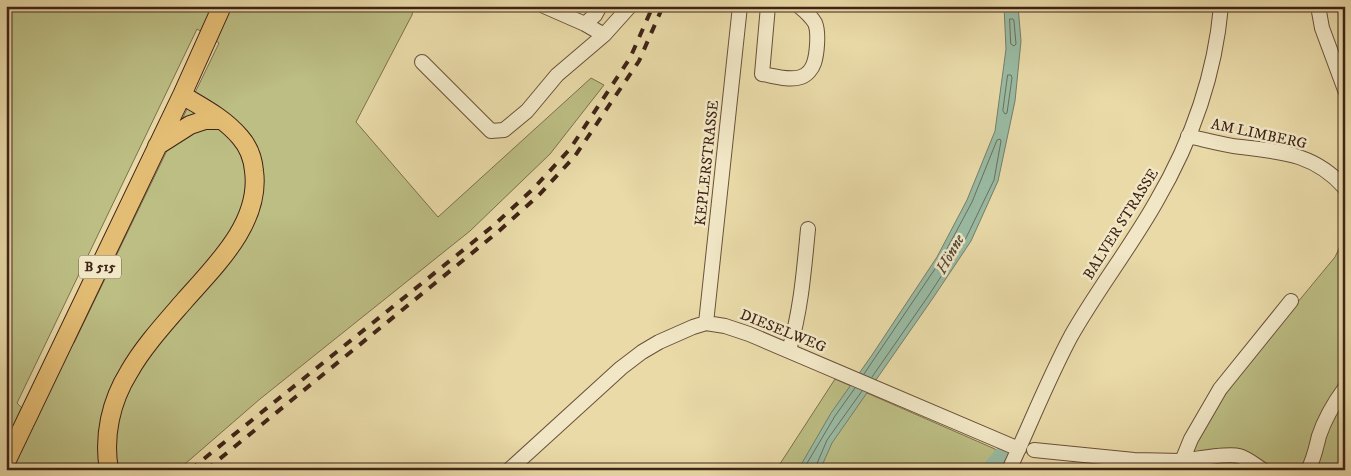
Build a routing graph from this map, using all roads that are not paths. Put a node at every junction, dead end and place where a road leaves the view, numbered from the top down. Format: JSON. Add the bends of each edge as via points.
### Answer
{"nodes":[{"id":1,"x":222,"y":6,"type":"edge"},
{"id":2,"x":544,"y":6,"type":"edge"},
{"id":3,"x":600,"y":6,"type":"edge"},
{"id":4,"x":630,"y":6,"type":"edge"},
{"id":5,"x":740,"y":6,"type":"edge"},
{"id":6,"x":768,"y":6,"type":"edge"},
{"id":7,"x":799,"y":6,"type":"edge"},
{"id":8,"x":1221,"y":6,"type":"edge"},
{"id":9,"x":1318,"y":6,"type":"edge"},
{"id":10,"x":585,"y":24,"type":"junction"},
{"id":11,"x":604,"y":35,"type":"junction"},
{"id":12,"x":422,"y":62,"type":"dead end"},
{"id":13,"x":1345,"y":90,"type":"edge"},
{"id":14,"x":182,"y":95,"type":"junction"},
{"id":15,"x":222,"y":120,"type":"junction"},
{"id":16,"x":1188,"y":136,"type":"junction"},
{"id":17,"x":157,"y":146,"type":"junction"},
{"id":18,"x":1345,"y":188,"type":"edge"},
{"id":19,"x":808,"y":229,"type":"dead end"},
{"id":20,"x":1291,"y":301,"type":"dead end"},
{"id":21,"x":706,"y":323,"type":"junction"},
{"id":22,"x":789,"y":350,"type":"junction"},
{"id":23,"x":1345,"y":388,"type":"edge"},
{"id":24,"x":1019,"y":449,"type":"junction"},
{"id":25,"x":1034,"y":450,"type":"dead end"},
{"id":26,"x":1182,"y":461,"type":"junction"},
{"id":27,"x":6,"y":462,"type":"edge"},
{"id":28,"x":518,"y":468,"type":"edge"},
{"id":29,"x":109,"y":470,"type":"edge"},
{"id":30,"x":1009,"y":470,"type":"edge"},
{"id":31,"x":1263,"y":470,"type":"edge"},
{"id":32,"x":1308,"y":470,"type":"edge"}],
"edges":[{"from":1,"to":14,"type":"main road","number":"B 515"},
{"from":2,"to":10,"type":"street"},
{"from":3,"to":10,"type":"street"},
{"from":4,"to":11,"type":"street"},
{"from":5,"to":21,"type":"street","name":"KEPLERSTRASSE"},
{"from":6,"to":7,"type":"street","via":[[762,74],[792,78],[803,76],[814,64],[817,34],[812,18]]},
{"from":8,"to":16,"type":"street","name":"BALVER STRASSE","via":[[1211,68]]},
{"from":9,"to":13,"type":"street","via":[[1322,28]]},
{"from":10,"to":11,"type":"street"},
{"from":11,"to":12,"type":"street","via":[[557,75],[527,111],[504,130],[491,131]]},
{"from":14,"to":15,"type":"main road"},
{"from":14,"to":17,"type":"main road","number":"B 515"},
{"from":15,"to":17,"type":"main road","via":[[205,120],[190,125]]},
{"from":15,"to":29,"type":"main road","via":[[241,138],[253,162],[255,179],[251,210],[216,265],[129,372],[114,405],[107,438]]},
{"from":16,"to":18,"type":"street","name":"AM LIMBERG","via":[[1290,154],[1308,160]]},
{"from":16,"to":24,"type":"street","name":"BALVER STRASSE","via":[[1156,203],[1071,337]]},
{"from":17,"to":27,"type":"main road","number":"B 515"},
{"from":19,"to":22,"type":"street","via":[[801,297]]},
{"from":20,"to":26,"type":"street","via":[[1220,389]]},
{"from":21,"to":22,"type":"street","name":"DIESELWEG","via":[[725,326]]},
{"from":21,"to":28,"type":"street","via":[[642,352],[614,374]]},
{"from":22,"to":24,"type":"street","name":"DIESELWEG"},
{"from":23,"to":32,"type":"street","via":[[1326,417]]},
{"from":24,"to":30,"type":"street","name":"BALVER STRASSE"},
{"from":25,"to":26,"type":"street","via":[[1134,460]]},
{"from":26,"to":31,"type":"street","via":[[1230,455],[1249,460]]}]}
